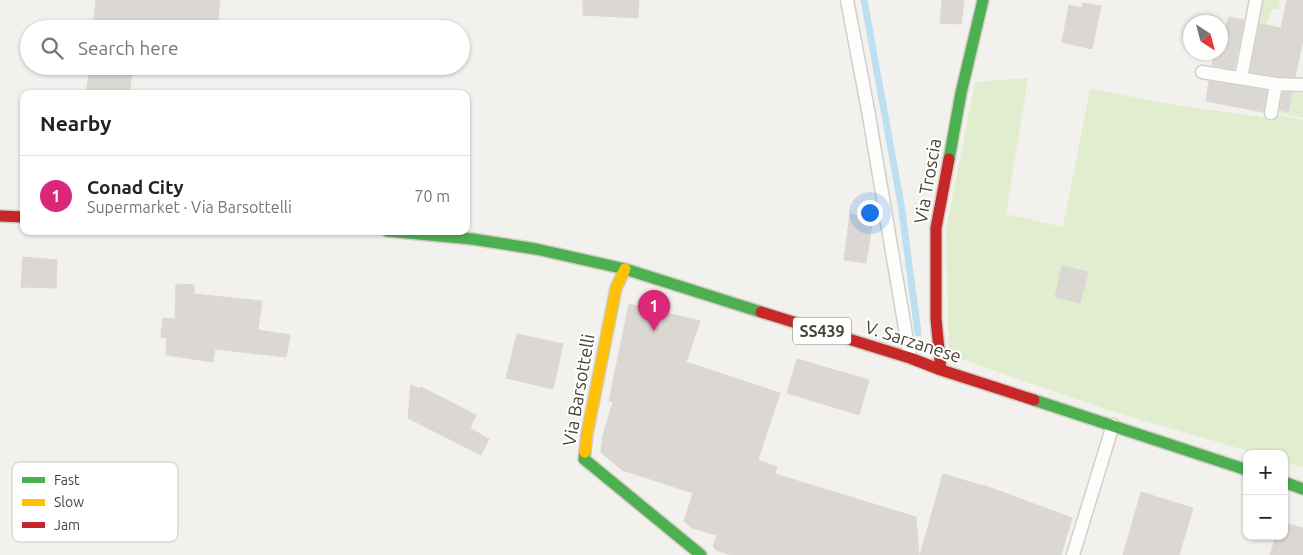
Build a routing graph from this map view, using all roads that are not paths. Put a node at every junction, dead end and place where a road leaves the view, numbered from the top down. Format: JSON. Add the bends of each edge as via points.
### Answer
{"nodes":[{"id":1,"x":847,"y":0,"type":"edge"},
{"id":2,"x":982,"y":0,"type":"edge"},
{"id":3,"x":1256,"y":0,"type":"edge"},
{"id":4,"x":1202,"y":72,"type":"dead end"},
{"id":5,"x":1241,"y":78,"type":"junction"},
{"id":6,"x":1276,"y":84,"type":"junction"},
{"id":7,"x":1303,"y":84,"type":"edge"},
{"id":8,"x":1271,"y":113,"type":"dead end"},
{"id":9,"x":0,"y":216,"type":"edge"},
{"id":10,"x":20,"y":217,"type":"edge"},
{"id":11,"x":430,"y":235,"type":"edge"},
{"id":12,"x":624,"y":269,"type":"junction"},
{"id":13,"x":910,"y":358,"type":"junction"},
{"id":14,"x":941,"y":370,"type":"junction"},
{"id":15,"x":1113,"y":426,"type":"junction"},
{"id":16,"x":1243,"y":469,"type":"edge"},
{"id":17,"x":1288,"y":483,"type":"edge"},
{"id":18,"x":1303,"y":489,"type":"edge"},
{"id":19,"x":701,"y":555,"type":"edge"},
{"id":20,"x":1074,"y":555,"type":"edge"}],
"edges":[{"from":1,"to":13,"type":"lane"},
{"from":2,"to":14,"type":"main road","name":"Via Troscia","via":[[936,228],[936,319]]},
{"from":3,"to":5,"type":"lane"},
{"from":4,"to":5,"type":"lane"},
{"from":5,"to":6,"type":"lane"},
{"from":6,"to":7,"type":"lane"},
{"from":6,"to":8,"type":"lane"},
{"from":9,"to":10,"type":"main road"},
{"from":11,"to":12,"type":"main road","name":"V. Sarzanese","number":"SS439","via":[[536,248]]},
{"from":12,"to":13,"type":"main road","name":"V. Sarzanese","number":"SS439"},
{"from":12,"to":19,"type":"main road","name":"Via Barsottelli","via":[[616,288],[584,458]]},
{"from":13,"to":14,"type":"main road","name":"V. Sarzanese","number":"SS439"},
{"from":14,"to":15,"type":"main road","name":"V. Sarzanese","number":"SS439"},
{"from":15,"to":16,"type":"main road","name":"V. Sarzanese","number":"SS439"},
{"from":15,"to":20,"type":"lane"},
{"from":17,"to":18,"type":"main road"}]}
